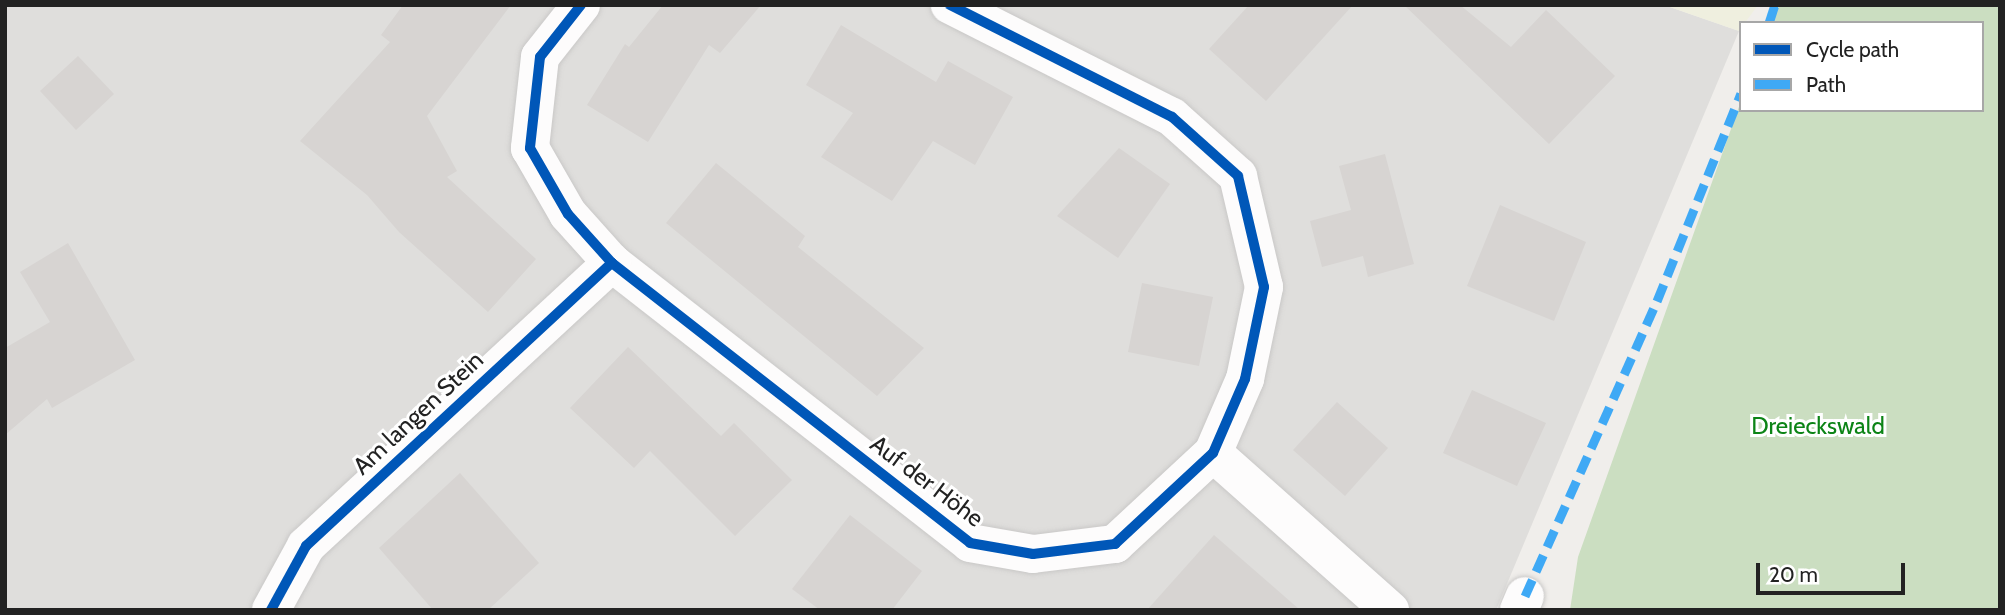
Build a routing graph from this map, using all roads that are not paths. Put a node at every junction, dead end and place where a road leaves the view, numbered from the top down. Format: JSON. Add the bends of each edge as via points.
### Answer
{"nodes":[{"id":1,"x":581,"y":5,"type":"edge"},
{"id":2,"x":950,"y":5,"type":"edge"},
{"id":3,"x":612,"y":263,"type":"junction"},
{"id":4,"x":1213,"y":453,"type":"junction"},
{"id":5,"x":271,"y":610,"type":"edge"},
{"id":6,"x":1390,"y":610,"type":"edge"}],
"edges":[{"from":1,"to":3,"type":"street","name":"Auf der Höhe","via":[[540,57],[530,148],[568,214]]},
{"from":2,"to":4,"type":"street","name":"Auf der Höhe","via":[[1172,117],[1238,176],[1264,287],[1245,379]]},
{"from":3,"to":4,"type":"street","name":"Auf der Höhe","via":[[970,543],[1034,554],[1115,544]]},
{"from":3,"to":5,"type":"street","name":"Am langen Stein","via":[[306,546]]},
{"from":4,"to":6,"type":"street"}]}
